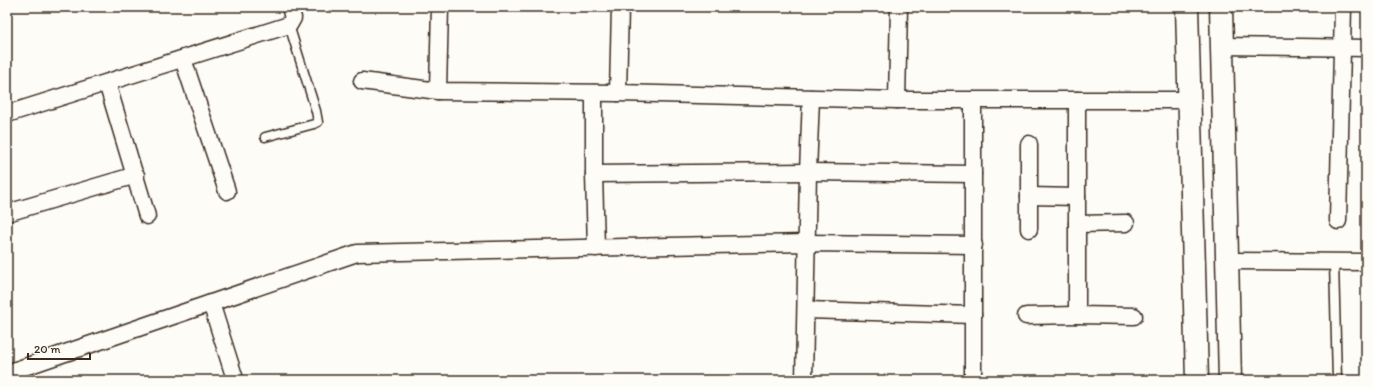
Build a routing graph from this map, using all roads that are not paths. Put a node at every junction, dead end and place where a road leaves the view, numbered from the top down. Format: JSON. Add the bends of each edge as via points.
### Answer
{"nodes":[{"id":1,"x":290,"y":7,"type":"edge"},
{"id":2,"x":440,"y":7,"type":"edge"},
{"id":3,"x":620,"y":7,"type":"edge"},
{"id":4,"x":899,"y":7,"type":"edge"},
{"id":5,"x":1187,"y":7,"type":"edge"},
{"id":6,"x":1221,"y":7,"type":"edge"},
{"id":7,"x":1343,"y":7,"type":"edge"},
{"id":8,"x":289,"y":25,"type":"junction"},
{"id":9,"x":1222,"y":46,"type":"junction"},
{"id":10,"x":1342,"y":47,"type":"junction"},
{"id":11,"x":1366,"y":48,"type":"edge"},
{"id":12,"x":183,"y":59,"type":"junction"},
{"id":13,"x":362,"y":81,"type":"dead end"},
{"id":14,"x":107,"y":83,"type":"junction"},
{"id":15,"x":438,"y":91,"type":"junction"},
{"id":16,"x":594,"y":93,"type":"junction"},
{"id":17,"x":618,"y":93,"type":"junction"},
{"id":18,"x":811,"y":98,"type":"junction"},
{"id":19,"x":897,"y":100,"type":"junction"},
{"id":20,"x":973,"y":100,"type":"junction"},
{"id":21,"x":1077,"y":100,"type":"junction"},
{"id":22,"x":1190,"y":100,"type":"junction"},
{"id":23,"x":7,"y":114,"type":"edge"},
{"id":24,"x":265,"y":137,"type":"dead end"},
{"id":25,"x":1029,"y":144,"type":"dead end"},
{"id":26,"x":808,"y":172,"type":"junction"},
{"id":27,"x":594,"y":174,"type":"junction"},
{"id":28,"x":973,"y":174,"type":"junction"},
{"id":29,"x":136,"y":176,"type":"junction"},
{"id":30,"x":227,"y":190,"type":"dead end"},
{"id":31,"x":1029,"y":196,"type":"junction"},
{"id":32,"x":1077,"y":197,"type":"junction"},
{"id":33,"x":7,"y":213,"type":"edge"},
{"id":34,"x":147,"y":216,"type":"dead end"},
{"id":35,"x":1338,"y":221,"type":"dead end"},
{"id":36,"x":1077,"y":224,"type":"junction"},
{"id":37,"x":1126,"y":224,"type":"dead end"},
{"id":38,"x":1028,"y":230,"type":"dead end"},
{"id":39,"x":807,"y":243,"type":"junction"},
{"id":40,"x":974,"y":245,"type":"junction"},
{"id":41,"x":596,"y":248,"type":"junction"},
{"id":42,"x":1227,"y":261,"type":"junction"},
{"id":43,"x":1334,"y":262,"type":"junction"},
{"id":44,"x":1366,"y":262,"type":"edge"},
{"id":45,"x":211,"y":303,"type":"junction"},
{"id":46,"x":806,"y":310,"type":"junction"},
{"id":47,"x":973,"y":315,"type":"junction"},
{"id":48,"x":1077,"y":315,"type":"junction"},
{"id":49,"x":1026,"y":316,"type":"dead end"},
{"id":50,"x":1134,"y":316,"type":"dead end"},
{"id":51,"x":7,"y":373,"type":"edge"},
{"id":52,"x":235,"y":380,"type":"edge"},
{"id":53,"x":804,"y":380,"type":"edge"},
{"id":54,"x":973,"y":380,"type":"edge"},
{"id":55,"x":1197,"y":380,"type":"edge"},
{"id":56,"x":1230,"y":380,"type":"edge"},
{"id":57,"x":1337,"y":380,"type":"edge"}],
"edges":[{"from":1,"to":8,"type":"street","via":[[293,18]]},
{"from":2,"to":15,"type":"street"},
{"from":3,"to":17,"type":"street"},
{"from":4,"to":19,"type":"street"},
{"from":5,"to":22,"type":"street"},
{"from":6,"to":9,"type":"street"},
{"from":7,"to":10,"type":"street"},
{"from":8,"to":12,"type":"street"},
{"from":8,"to":24,"type":"lane","via":[[318,122]]},
{"from":9,"to":10,"type":"street"},
{"from":9,"to":42,"type":"street"},
{"from":10,"to":11,"type":"street"},
{"from":10,"to":35,"type":"street"},
{"from":12,"to":14,"type":"street"},
{"from":12,"to":30,"type":"street"},
{"from":13,"to":15,"type":"street"},
{"from":14,"to":23,"type":"street"},
{"from":14,"to":29,"type":"street"},
{"from":15,"to":16,"type":"street"},
{"from":16,"to":17,"type":"street"},
{"from":16,"to":27,"type":"street"},
{"from":17,"to":18,"type":"street"},
{"from":18,"to":19,"type":"street"},
{"from":18,"to":26,"type":"street"},
{"from":19,"to":20,"type":"street"},
{"from":20,"to":21,"type":"street"},
{"from":20,"to":28,"type":"street"},
{"from":21,"to":22,"type":"street"},
{"from":21,"to":32,"type":"street"},
{"from":22,"to":55,"type":"street"},
{"from":25,"to":31,"type":"street"},
{"from":26,"to":27,"type":"street"},
{"from":26,"to":28,"type":"street"},
{"from":26,"to":39,"type":"street"},
{"from":27,"to":41,"type":"street"},
{"from":28,"to":40,"type":"street"},
{"from":29,"to":33,"type":"street"},
{"from":29,"to":34,"type":"street"},
{"from":31,"to":32,"type":"street"},
{"from":31,"to":38,"type":"street"},
{"from":32,"to":36,"type":"street"},
{"from":36,"to":37,"type":"street"},
{"from":36,"to":48,"type":"street"},
{"from":39,"to":40,"type":"street"},
{"from":39,"to":41,"type":"street"},
{"from":39,"to":46,"type":"street"},
{"from":40,"to":47,"type":"street"},
{"from":41,"to":45,"type":"street","via":[[357,253]]},
{"from":42,"to":43,"type":"street"},
{"from":42,"to":56,"type":"street"},
{"from":43,"to":44,"type":"street"},
{"from":43,"to":57,"type":"lane"},
{"from":45,"to":51,"type":"street"},
{"from":45,"to":52,"type":"street"},
{"from":46,"to":47,"type":"street"},
{"from":46,"to":53,"type":"street"},
{"from":47,"to":54,"type":"street"},
{"from":48,"to":49,"type":"street"},
{"from":48,"to":50,"type":"street"}]}
